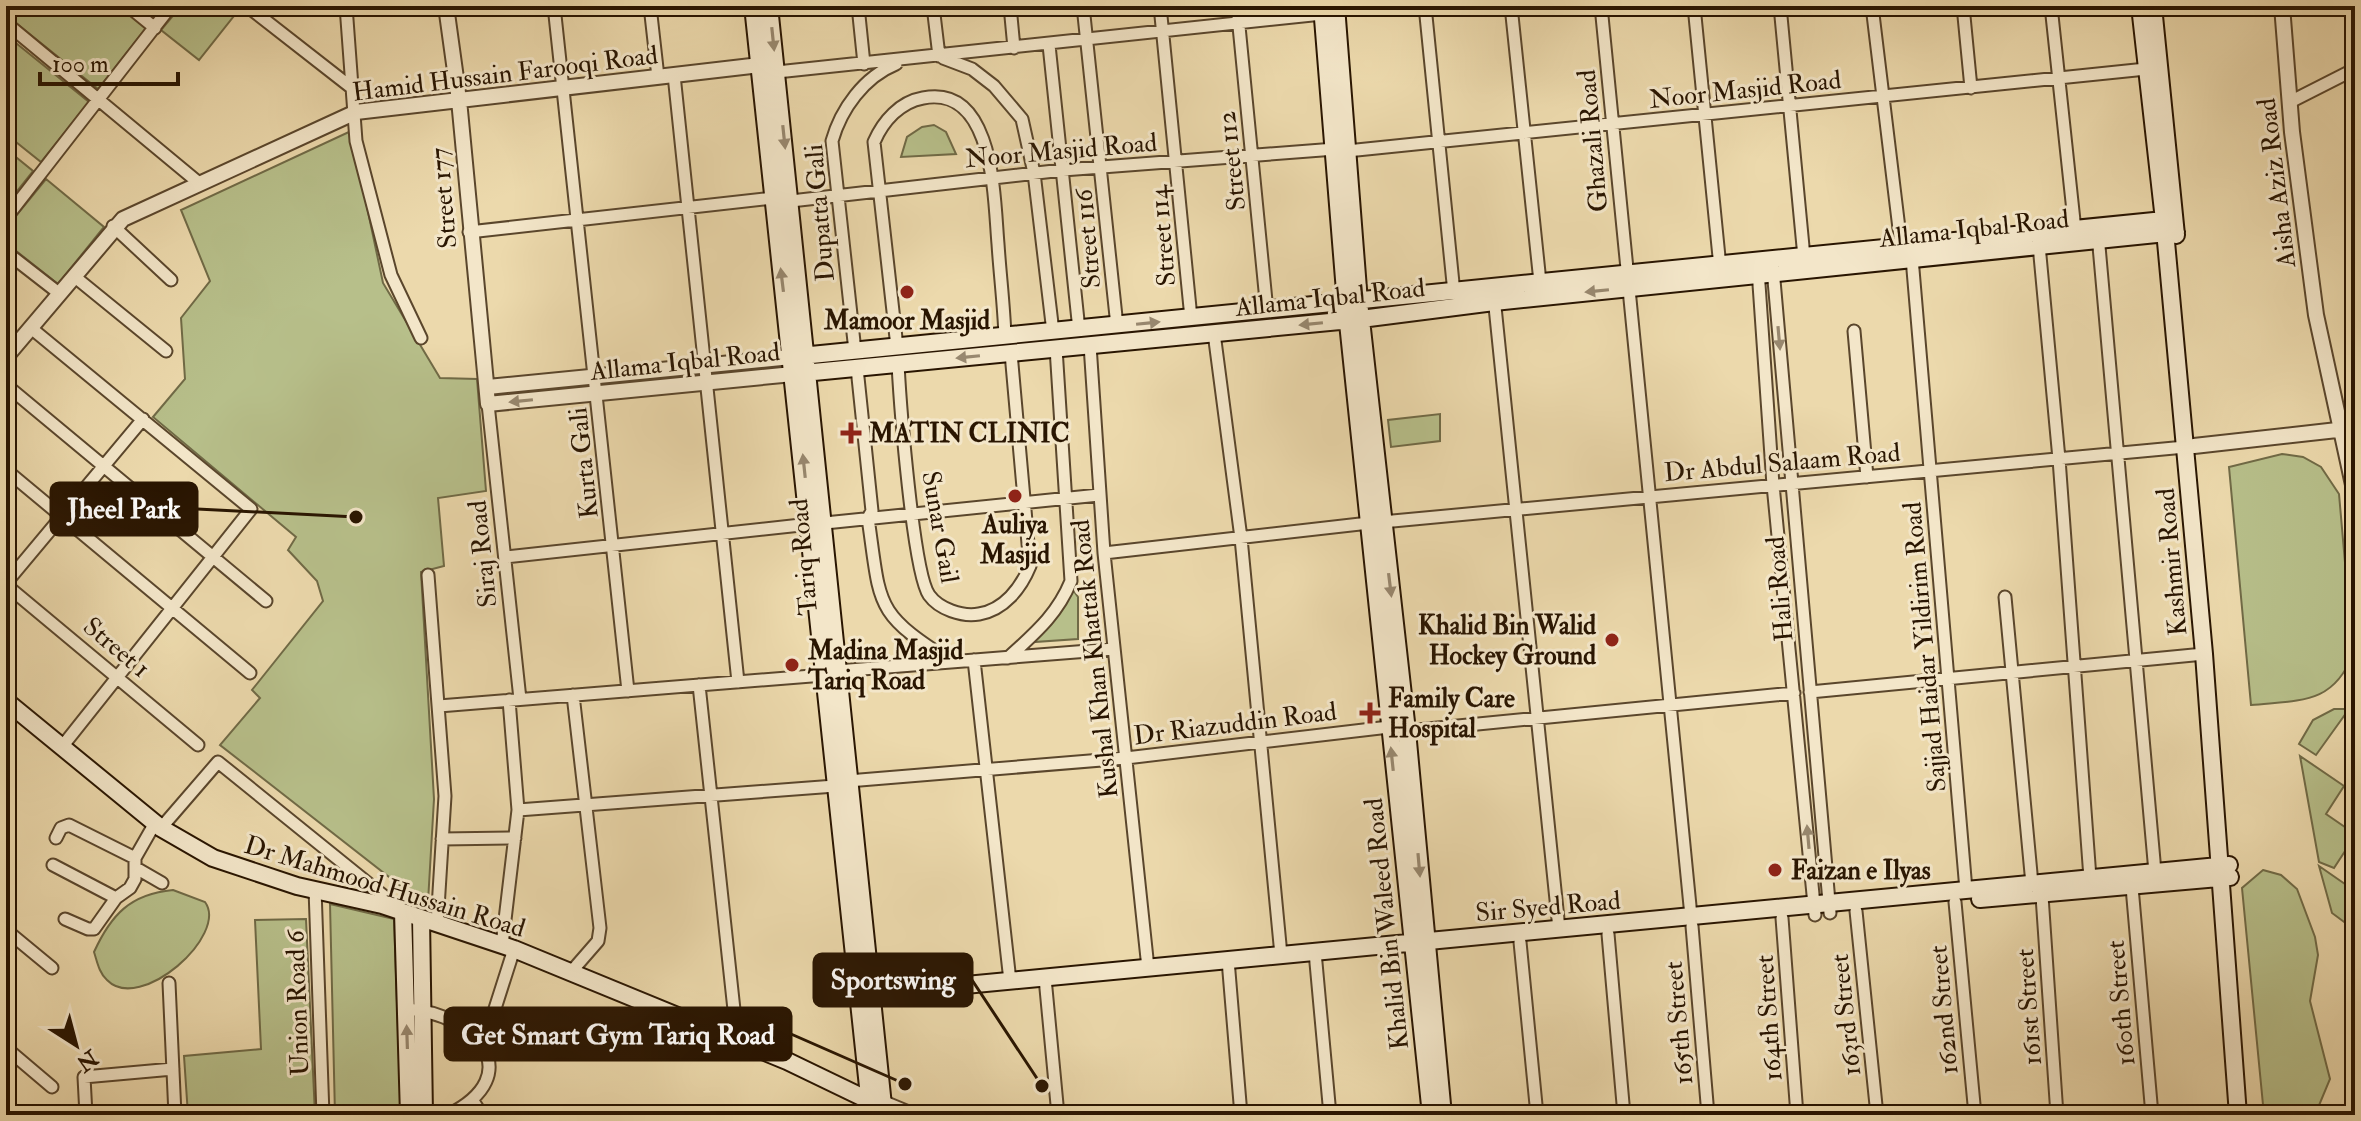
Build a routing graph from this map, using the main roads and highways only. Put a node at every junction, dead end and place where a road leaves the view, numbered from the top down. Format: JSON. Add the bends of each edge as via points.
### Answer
{"nodes":[{"id":1,"x":753,"y":6,"type":"edge"},
{"id":2,"x":769,"y":6,"type":"edge"},
{"id":3,"x":2140,"y":6,"type":"edge"},
{"id":4,"x":2153,"y":6,"type":"edge"},
{"id":5,"x":1329,"y":9,"type":"edge"},
{"id":6,"x":2170,"y":226,"type":"junction"},
{"id":7,"x":2098,"y":234,"type":"junction"},
{"id":8,"x":1907,"y":251,"type":"junction"},
{"id":9,"x":1765,"y":268,"type":"junction"},
{"id":10,"x":1626,"y":280,"type":"junction"},
{"id":11,"x":1493,"y":295,"type":"junction"},
{"id":12,"x":1353,"y":311,"type":"junction"},
{"id":13,"x":1054,"y":340,"type":"junction"},
{"id":14,"x":800,"y":365,"type":"junction"},
{"id":15,"x":2190,"y":446,"type":"junction"},
{"id":16,"x":1376,"y":522,"type":"junction"},
{"id":17,"x":6,"y":701,"type":"edge"},
{"id":18,"x":841,"y":784,"type":"junction"},
{"id":19,"x":2225,"y":872,"type":"junction"},
{"id":20,"x":2114,"y":882,"type":"junction"},
{"id":21,"x":2037,"y":890,"type":"junction"},
{"id":22,"x":1961,"y":896,"type":"junction"},
{"id":23,"x":1822,"y":909,"type":"junction"},
{"id":24,"x":403,"y":912,"type":"junction"},
{"id":25,"x":421,"y":918,"type":"junction"},
{"id":26,"x":1692,"y":921,"type":"junction"},
{"id":27,"x":1665,"y":924,"type":"junction"},
{"id":28,"x":1539,"y":936,"type":"junction"},
{"id":29,"x":1419,"y":942,"type":"junction"},
{"id":30,"x":1315,"y":957,"type":"junction"},
{"id":31,"x":1229,"y":965,"type":"junction"},
{"id":32,"x":1421,"y":972,"type":"junction"},
{"id":33,"x":1046,"y":982,"type":"junction"},
{"id":34,"x":872,"y":998,"type":"junction"},
{"id":35,"x":414,"y":1009,"type":"junction"},
{"id":36,"x":877,"y":1108,"type":"edge"},
{"id":37,"x":409,"y":1115,"type":"edge"},
{"id":38,"x":424,"y":1115,"type":"edge"},
{"id":39,"x":1431,"y":1115,"type":"edge"},
{"id":40,"x":1443,"y":1115,"type":"edge"},
{"id":41,"x":2238,"y":1115,"type":"edge"},
{"id":42,"x":2249,"y":1115,"type":"edge"}],
"edges":[{"from":14,"to":1,"type":"main road","name":"Tariq Road","one_way":true,"via":[[773,198]]},
{"from":2,"to":14,"type":"main road","name":"Tariq Road","one_way":true,"via":[[791,201]]},
{"from":3,"to":6,"type":"main road","name":"Kashmir Road"},
{"from":4,"to":6,"type":"main road","name":"Kashmir Road"},
{"from":5,"to":12,"type":"main road"},
{"from":6,"to":7,"type":"main road","name":"Allama Iqbal Road"},
{"from":6,"to":15,"type":"main road","name":"Kashmir Road"},
{"from":7,"to":8,"type":"main road","name":"Allama Iqbal Road","via":[[2039,245]]},
{"from":7,"to":8,"type":"main road","name":"Allama Iqbal Road","via":[[2075,230]]},
{"from":8,"to":9,"type":"main road","name":"Allama Iqbal Road"},
{"from":8,"to":9,"type":"main road","name":"Allama Iqbal Road","via":[[1804,257]]},
{"from":9,"to":10,"type":"main road","name":"Allama Iqbal Road"},
{"from":9,"to":10,"type":"main road","name":"Allama Iqbal Road","via":[[1720,267]]},
{"from":10,"to":11,"type":"main road","name":"Allama Iqbal Road","one_way":true},
{"from":10,"to":11,"type":"main road","name":"Allama Iqbal Road","via":[[1540,282]]},
{"from":11,"to":12,"type":"main road","name":"Allama Iqbal Road"},
{"from":11,"to":12,"type":"main road","name":"Allama Iqbal Road","via":[[1454,293]]},
{"from":12,"to":13,"type":"main road","name":"Allama Iqbal Road","one_way":true,"via":[[1214,333],[1090,345]]},
{"from":13,"to":12,"type":"main road","name":"Allama Iqbal Road","one_way":true,"via":[[1079,330],[1191,318]]},
{"from":12,"to":16,"type":"main road"},
{"from":13,"to":14,"type":"main road","name":"Allama Iqbal Road"},
{"from":14,"to":18,"type":"main road","name":"Tariq Road"},
{"from":15,"to":19,"type":"main road","name":"Kashmir Road"},
{"from":15,"to":19,"type":"main road","name":"Kashmir Road"},
{"from":29,"to":16,"type":"main road","name":"Khalid Bin Waleed Road","one_way":true,"via":[[1389,727]]},
{"from":16,"to":29,"type":"main road","name":"Khalid Bin Waleed Road","one_way":true,"via":[[1407,731]]},
{"from":17,"to":24,"type":"main road","name":"Dr Mahmood Hussain Road","via":[[158,826],[213,858]]},
{"from":18,"to":34,"type":"main road","name":"Tariq Road"},
{"from":18,"to":36,"type":"main road","name":"Tariq Road"},
{"from":19,"to":20,"type":"main road","name":"Sir Syed Road","via":[[2155,872]]},
{"from":19,"to":20,"type":"main road","name":"Sir Syed Road","via":[[2132,887]]},
{"from":19,"to":41,"type":"main road","name":"Kashmir Road"},
{"from":19,"to":42,"type":"main road","name":"Kashmir Road"},
{"from":20,"to":21,"type":"main road","name":"Sir Syed Road"},
{"from":20,"to":21,"type":"main road","name":"Sir Syed Road","via":[[2090,878]]},
{"from":21,"to":22,"type":"main road","name":"Sir Syed Road"},
{"from":22,"to":23,"type":"main road","name":"Sir Syed Road"},
{"from":22,"to":23,"type":"main road","name":"Sir Syed Road","via":[[1856,911]]},
{"from":23,"to":26,"type":"main road","name":"Sir Syed Road"},
{"from":23,"to":26,"type":"main road","name":"Sir Syed Road","via":[[1782,918]]},
{"from":24,"to":25,"type":"main road","name":"Dr Mahmood Hussain Road"},
{"from":24,"to":35,"type":"main road"},
{"from":25,"to":35,"type":"main road"},
{"from":25,"to":36,"type":"main road","name":"Dr Mahmood Hussain Road","via":[[508,947],[726,1035]]},
{"from":26,"to":27,"type":"main road","name":"Sir Syed Road"},
{"from":27,"to":28,"type":"main road","name":"Sir Syed Road","via":[[1608,934]]},
{"from":27,"to":28,"type":"main road","name":"Sir Syed Road","via":[[1559,929]]},
{"from":28,"to":29,"type":"main road","name":"Sir Syed Road"},
{"from":28,"to":29,"type":"main road","name":"Sir Syed Road","via":[[1520,942]]},
{"from":29,"to":30,"type":"main road","name":"Sir Syed Road"},
{"from":29,"to":32,"type":"main road","name":"Khalid Bin Waleed Road"},
{"from":30,"to":31,"type":"main road","name":"Sir Syed Road"},
{"from":30,"to":31,"type":"main road","name":"Sir Syed Road","via":[[1281,955]]},
{"from":31,"to":33,"type":"main road","name":"Sir Syed Road"},
{"from":31,"to":33,"type":"main road","name":"Sir Syed Road","via":[[1148,968]]},
{"from":32,"to":39,"type":"main road","name":"Khalid Bin Waleed Road"},
{"from":32,"to":40,"type":"main road","name":"Khalid Bin Waleed Road"},
{"from":33,"to":34,"type":"main road","name":"Sir Syed Road"},
{"from":33,"to":34,"type":"main road","name":"Sir Syed Road","via":[[1010,981]]},
{"from":34,"to":36,"type":"main road","name":"Tariq Road"},
{"from":37,"to":35,"type":"main road","one_way":true},
{"from":35,"to":38,"type":"main road"}]}
